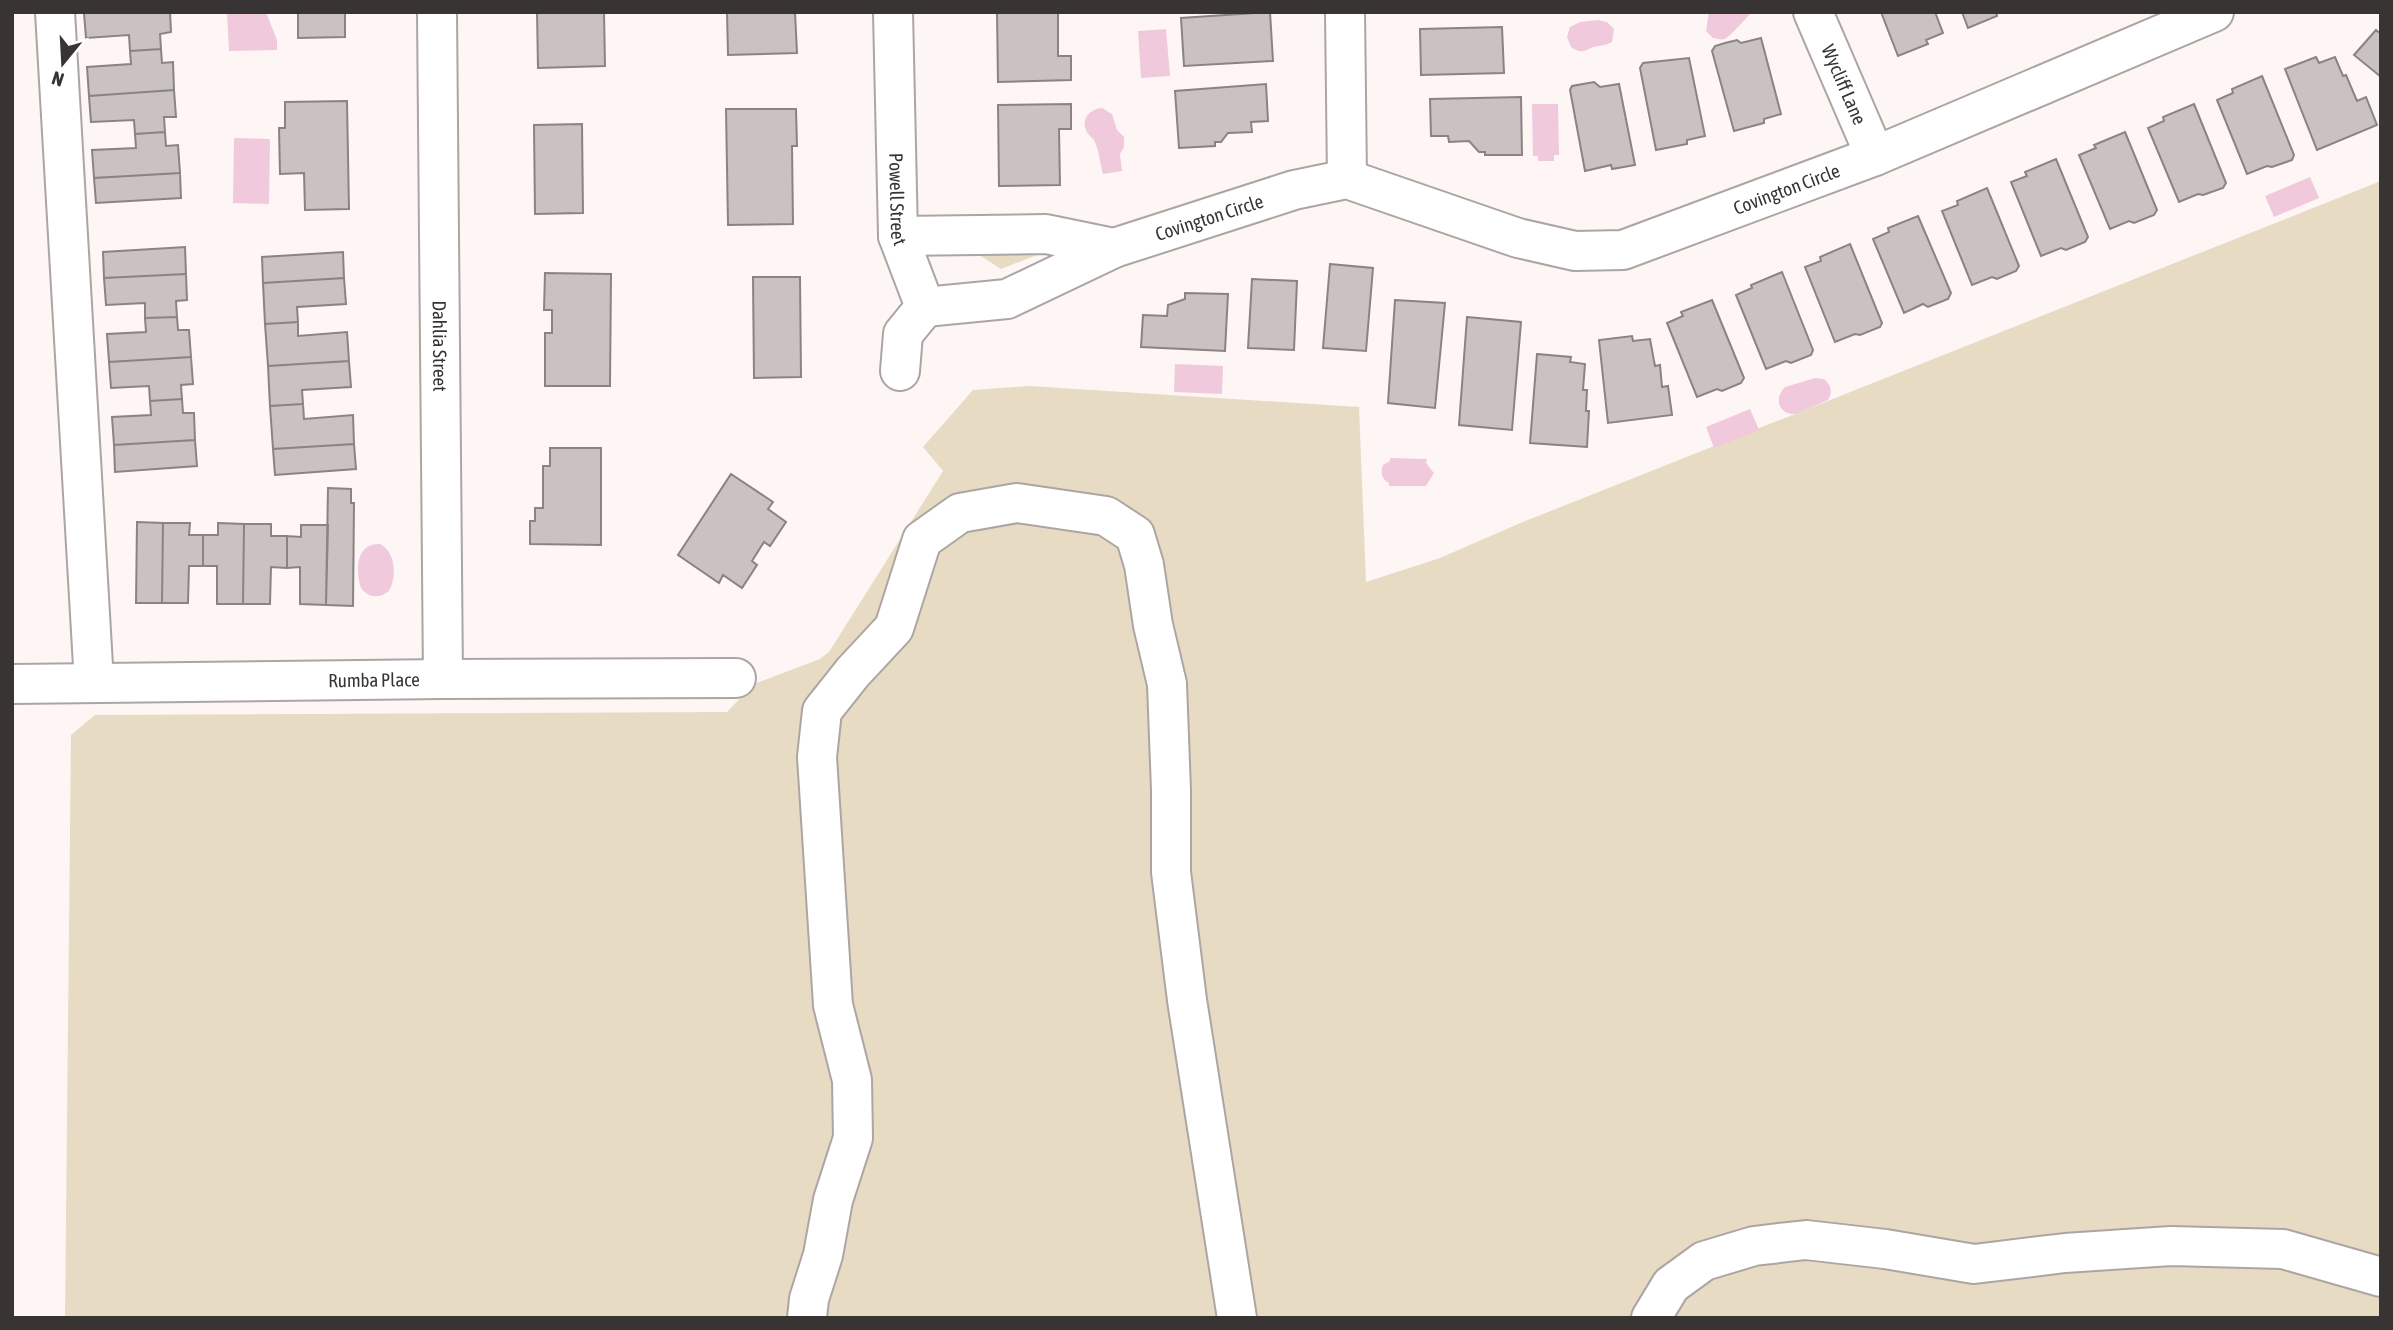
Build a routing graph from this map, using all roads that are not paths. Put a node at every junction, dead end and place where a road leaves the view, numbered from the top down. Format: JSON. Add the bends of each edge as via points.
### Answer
{"nodes":[{"id":1,"x":55,"y":12,"type":"edge"},
{"id":2,"x":437,"y":12,"type":"edge"},
{"id":3,"x":893,"y":12,"type":"edge"},
{"id":4,"x":1345,"y":12,"type":"edge"},
{"id":5,"x":1813,"y":12,"type":"edge"},
{"id":6,"x":2214,"y":12,"type":"edge"},
{"id":7,"x":1875,"y":156,"type":"junction"},
{"id":8,"x":1347,"y":179,"type":"junction"},
{"id":9,"x":898,"y":236,"type":"junction"},
{"id":10,"x":1114,"y":248,"type":"junction"},
{"id":11,"x":925,"y":307,"type":"junction"},
{"id":12,"x":900,"y":371,"type":"dead end"},
{"id":13,"x":443,"y":678,"type":"junction"},
{"id":14,"x":736,"y":678,"type":"dead end"},
{"id":15,"x":94,"y":683,"type":"junction"},
{"id":16,"x":12,"y":684,"type":"edge"},
{"id":17,"x":2381,"y":1277,"type":"edge"},
{"id":18,"x":807,"y":1318,"type":"edge"},
{"id":19,"x":1237,"y":1318,"type":"edge"},
{"id":20,"x":1651,"y":1318,"type":"edge"}],
"edges":[{"from":1,"to":15,"type":"street"},
{"from":2,"to":13,"type":"street","name":"Dahlia Street"},
{"from":3,"to":9,"type":"street","name":"Powell Street"},
{"from":4,"to":8,"type":"street"},
{"from":5,"to":7,"type":"street","name":"Wycliff Lane"},
{"from":6,"to":7,"type":"street","name":"Covington Circle"},
{"from":7,"to":8,"type":"street","name":"Covington Circle","via":[[1623,250],[1575,251],[1518,238]]},
{"from":8,"to":10,"type":"street","name":"Covington Circle","via":[[1294,190]]},
{"from":9,"to":10,"type":"street","name":"Covington Circle","via":[[1046,234]]},
{"from":9,"to":11,"type":"street","name":"Powell Street"},
{"from":10,"to":11,"type":"street","name":"Covington Circle","via":[[1007,299]]},
{"from":11,"to":12,"type":"street","via":[[903,334]]},
{"from":13,"to":14,"type":"street","name":"Rumba Place"},
{"from":13,"to":15,"type":"street","name":"Rumba Place"},
{"from":15,"to":16,"type":"street","name":"Rumba Place"},
{"from":17,"to":20,"type":"street","via":[[2283,1249],[2171,1246],[1974,1264],[1805,1240],[1754,1246],[1704,1261],[1671,1285]]},
{"from":18,"to":19,"type":"street","via":[[833,1200],[853,1138],[852,1080],[833,1005],[817,757],[822,711],[894,628],[922,540],[960,513],[1017,503],[1106,516],[1135,535],[1144,565],[1167,684],[1171,872]]}]}
